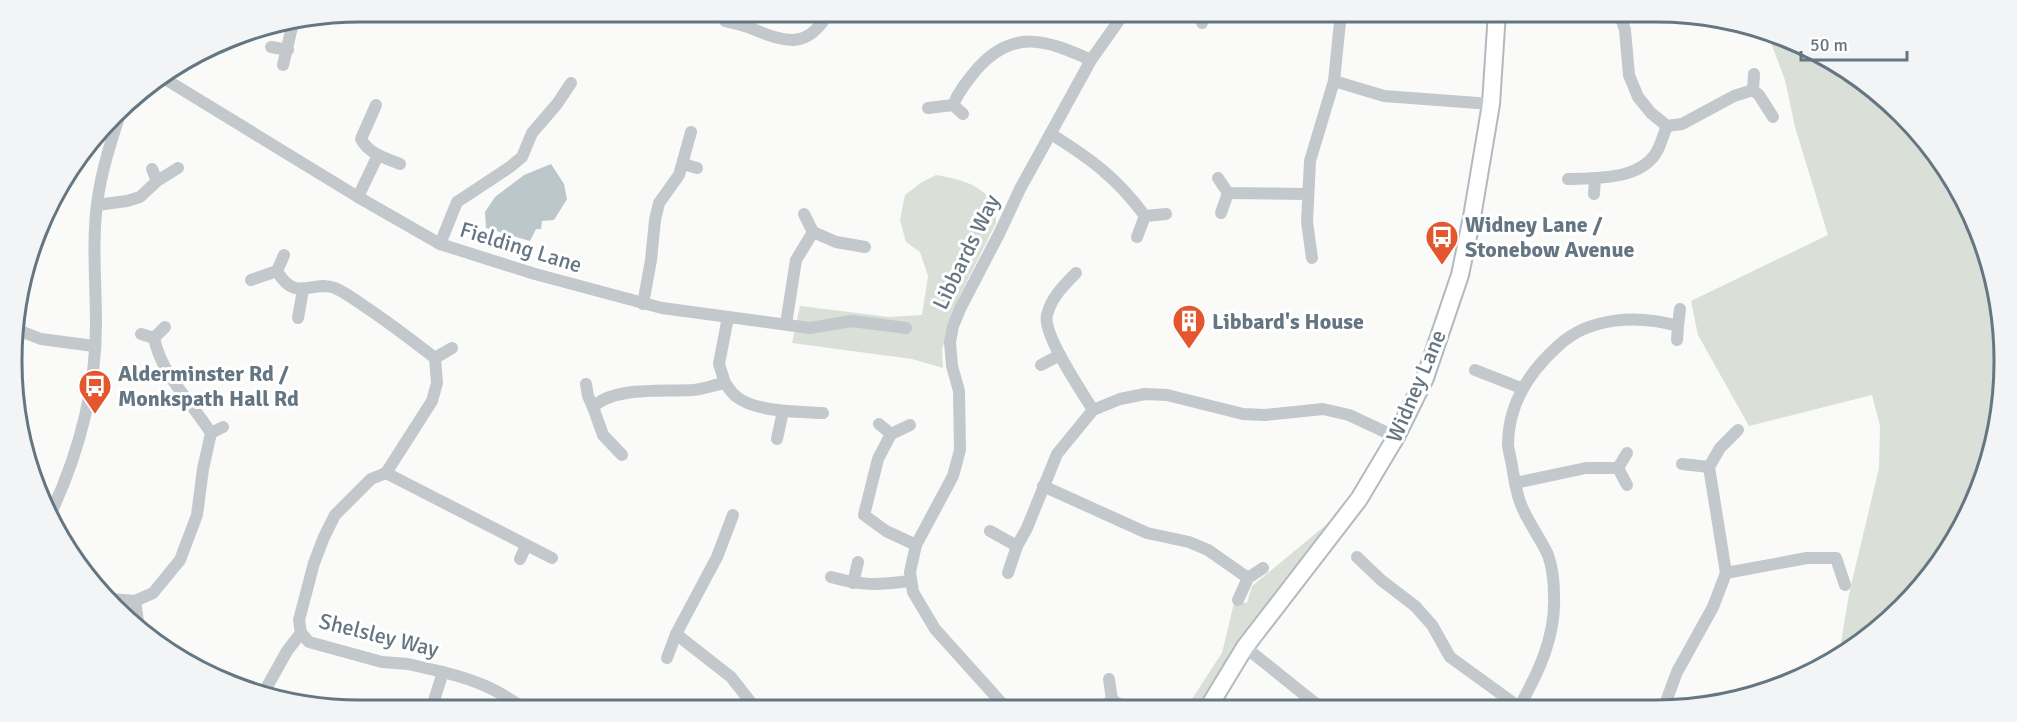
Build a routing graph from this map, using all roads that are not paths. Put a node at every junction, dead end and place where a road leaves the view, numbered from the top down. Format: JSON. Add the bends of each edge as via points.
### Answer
{"nodes":[{"id":1,"x":730,"y":22,"type":"edge"},
{"id":2,"x":746,"y":22,"type":"edge"},
{"id":3,"x":824,"y":22,"type":"edge"},
{"id":4,"x":1118,"y":22,"type":"edge"},
{"id":5,"x":1340,"y":22,"type":"edge"},
{"id":6,"x":1496,"y":22,"type":"edge"},
{"id":7,"x":1622,"y":22,"type":"edge"},
{"id":8,"x":745,"y":26,"type":"junction"},
{"id":9,"x":292,"y":30,"type":"edge"},
{"id":10,"x":270,"y":47,"type":"dead end"},
{"id":11,"x":288,"y":50,"type":"junction"},
{"id":12,"x":1091,"y":60,"type":"junction"},
{"id":13,"x":283,"y":65,"type":"dead end"},
{"id":14,"x":1754,"y":74,"type":"dead end"},
{"id":15,"x":1334,"y":81,"type":"junction"},
{"id":16,"x":170,"y":82,"type":"edge"},
{"id":17,"x":571,"y":83,"type":"dead end"},
{"id":18,"x":1753,"y":90,"type":"junction"},
{"id":19,"x":1491,"y":104,"type":"junction"},
{"id":20,"x":376,"y":105,"type":"dead end"},
{"id":21,"x":953,"y":105,"type":"junction"},
{"id":22,"x":928,"y":108,"type":"dead end"},
{"id":23,"x":963,"y":114,"type":"dead end"},
{"id":24,"x":1773,"y":117,"type":"dead end"},
{"id":25,"x":1667,"y":126,"type":"junction"},
{"id":26,"x":115,"y":130,"type":"edge"},
{"id":27,"x":691,"y":132,"type":"dead end"},
{"id":28,"x":1051,"y":134,"type":"junction"},
{"id":29,"x":378,"y":156,"type":"junction"},
{"id":30,"x":400,"y":164,"type":"dead end"},
{"id":31,"x":683,"y":164,"type":"junction"},
{"id":32,"x":178,"y":168,"type":"dead end"},
{"id":33,"x":697,"y":168,"type":"dead end"},
{"id":34,"x":1218,"y":178,"type":"dead end"},
{"id":35,"x":1594,"y":178,"type":"junction"},
{"id":36,"x":1568,"y":179,"type":"dead end"},
{"id":37,"x":1228,"y":194,"type":"junction"},
{"id":38,"x":1307,"y":194,"type":"junction"},
{"id":39,"x":1594,"y":194,"type":"dead end"},
{"id":40,"x":358,"y":197,"type":"junction"},
{"id":41,"x":97,"y":205,"type":"junction"},
{"id":42,"x":1221,"y":213,"type":"dead end"},
{"id":43,"x":804,"y":214,"type":"dead end"},
{"id":44,"x":1166,"y":214,"type":"dead end"},
{"id":45,"x":1145,"y":216,"type":"junction"},
{"id":46,"x":813,"y":232,"type":"junction"},
{"id":47,"x":1137,"y":237,"type":"dead end"},
{"id":48,"x":440,"y":244,"type":"junction"},
{"id":49,"x":865,"y":247,"type":"dead end"},
{"id":50,"x":284,"y":255,"type":"dead end"},
{"id":51,"x":1312,"y":258,"type":"dead end"},
{"id":52,"x":277,"y":271,"type":"junction"},
{"id":53,"x":1076,"y":273,"type":"dead end"},
{"id":54,"x":251,"y":280,"type":"dead end"},
{"id":55,"x":303,"y":290,"type":"junction"},
{"id":56,"x":643,"y":304,"type":"junction"},
{"id":57,"x":1680,"y":309,"type":"dead end"},
{"id":58,"x":728,"y":317,"type":"junction"},
{"id":59,"x":298,"y":318,"type":"dead end"},
{"id":60,"x":786,"y":324,"type":"junction"},
{"id":61,"x":1678,"y":326,"type":"junction"},
{"id":62,"x":165,"y":327,"type":"dead end"},
{"id":63,"x":906,"y":328,"type":"dead end"},
{"id":64,"x":24,"y":332,"type":"edge"},
{"id":65,"x":141,"y":334,"type":"dead end"},
{"id":66,"x":154,"y":338,"type":"junction"},
{"id":67,"x":1677,"y":340,"type":"dead end"},
{"id":68,"x":94,"y":346,"type":"junction"},
{"id":69,"x":452,"y":348,"type":"dead end"},
{"id":70,"x":1060,"y":355,"type":"junction"},
{"id":71,"x":435,"y":358,"type":"junction"},
{"id":72,"x":1041,"y":365,"type":"dead end"},
{"id":73,"x":1474,"y":370,"type":"dead end"},
{"id":74,"x":724,"y":382,"type":"junction"},
{"id":75,"x":586,"y":384,"type":"dead end"},
{"id":76,"x":1521,"y":388,"type":"junction"},
{"id":77,"x":593,"y":408,"type":"junction"},
{"id":78,"x":1093,"y":410,"type":"junction"},
{"id":79,"x":783,"y":411,"type":"junction"},
{"id":80,"x":823,"y":413,"type":"dead end"},
{"id":81,"x":879,"y":424,"type":"dead end"},
{"id":82,"x":909,"y":425,"type":"dead end"},
{"id":83,"x":223,"y":427,"type":"dead end"},
{"id":84,"x":1738,"y":430,"type":"dead end"},
{"id":85,"x":211,"y":433,"type":"junction"},
{"id":86,"x":891,"y":434,"type":"junction"},
{"id":87,"x":1396,"y":437,"type":"junction"},
{"id":88,"x":777,"y":439,"type":"dead end"},
{"id":89,"x":1627,"y":453,"type":"dead end"},
{"id":90,"x":622,"y":455,"type":"dead end"},
{"id":91,"x":1682,"y":464,"type":"dead end"},
{"id":92,"x":1709,"y":467,"type":"junction"},
{"id":93,"x":1618,"y":468,"type":"junction"},
{"id":94,"x":386,"y":472,"type":"junction"},
{"id":95,"x":1515,"y":483,"type":"junction"},
{"id":96,"x":1627,"y":485,"type":"dead end"},
{"id":97,"x":1043,"y":486,"type":"junction"},
{"id":98,"x":54,"y":505,"type":"edge"},
{"id":99,"x":733,"y":515,"type":"dead end"},
{"id":100,"x":990,"y":531,"type":"dead end"},
{"id":101,"x":526,"y":546,"type":"junction"},
{"id":102,"x":916,"y":546,"type":"junction"},
{"id":103,"x":1017,"y":546,"type":"junction"},
{"id":104,"x":1357,"y":557,"type":"dead end"},
{"id":105,"x":552,"y":558,"type":"dead end"},
{"id":106,"x":520,"y":559,"type":"dead end"},
{"id":107,"x":858,"y":562,"type":"dead end"},
{"id":108,"x":1263,"y":568,"type":"dead end"},
{"id":109,"x":1008,"y":573,"type":"dead end"},
{"id":110,"x":1726,"y":573,"type":"junction"},
{"id":111,"x":831,"y":577,"type":"dead end"},
{"id":112,"x":1248,"y":578,"type":"junction"},
{"id":113,"x":910,"y":581,"type":"junction"},
{"id":114,"x":853,"y":583,"type":"junction"},
{"id":115,"x":1845,"y":585,"type":"dead end"},
{"id":116,"x":122,"y":600,"type":"edge"},
{"id":117,"x":1238,"y":600,"type":"dead end"},
{"id":118,"x":135,"y":601,"type":"junction"},
{"id":119,"x":137,"y":614,"type":"edge"},
{"id":120,"x":300,"y":633,"type":"junction"},
{"id":121,"x":676,"y":634,"type":"junction"},
{"id":122,"x":1245,"y":646,"type":"junction"},
{"id":123,"x":667,"y":658,"type":"dead end"},
{"id":124,"x":443,"y":672,"type":"junction"},
{"id":125,"x":1109,"y":679,"type":"dead end"},
{"id":126,"x":267,"y":686,"type":"edge"},
{"id":127,"x":434,"y":700,"type":"edge"},
{"id":128,"x":512,"y":700,"type":"edge"},
{"id":129,"x":749,"y":700,"type":"edge"},
{"id":130,"x":999,"y":700,"type":"edge"},
{"id":131,"x":1112,"y":700,"type":"edge"},
{"id":132,"x":1213,"y":700,"type":"edge"},
{"id":133,"x":1311,"y":700,"type":"edge"},
{"id":134,"x":1509,"y":700,"type":"edge"},
{"id":135,"x":1523,"y":700,"type":"edge"},
{"id":136,"x":1667,"y":700,"type":"edge"}],
"edges":[{"from":1,"to":8,"type":"street"},
{"from":2,"to":8,"type":"street"},
{"from":3,"to":8,"type":"street","via":[[811,35],[795,41]]},
{"from":4,"to":12,"type":"street","name":"Libbards Way"},
{"from":5,"to":15,"type":"street"},
{"from":6,"to":19,"type":"street","name":"Widney Lane"},
{"from":7,"to":25,"type":"street","via":[[1629,75],[1638,97]]},
{"from":9,"to":11,"type":"street"},
{"from":10,"to":11,"type":"street"},
{"from":11,"to":13,"type":"street"},
{"from":12,"to":21,"type":"street","via":[[1058,45],[1011,44],[985,60]]},
{"from":12,"to":28,"type":"street","name":"Libbards Way"},
{"from":14,"to":18,"type":"street"},
{"from":15,"to":19,"type":"street","via":[[1384,96]]},
{"from":15,"to":38,"type":"street","via":[[1310,161]]},
{"from":16,"to":40,"type":"street","name":"Fielding Lane"},
{"from":17,"to":48,"type":"street","via":[[532,132],[522,157],[457,202]]},
{"from":18,"to":24,"type":"street"},
{"from":18,"to":25,"type":"street","via":[[1682,124]]},
{"from":19,"to":87,"type":"street","name":"Widney Lane","via":[[1460,275],[1425,378]]},
{"from":20,"to":29,"type":"street","via":[[361,139]]},
{"from":21,"to":22,"type":"street"},
{"from":21,"to":23,"type":"street"},
{"from":25,"to":35,"type":"street","via":[[1656,154],[1636,170]]},
{"from":26,"to":41,"type":"street"},
{"from":27,"to":31,"type":"street"},
{"from":28,"to":45,"type":"street","via":[[1112,176]]},
{"from":28,"to":102,"type":"street","name":"Libbards Way","via":[[953,326],[950,342],[959,391],[960,450],[953,476]]},
{"from":29,"to":30,"type":"street"},
{"from":29,"to":40,"type":"street"},
{"from":31,"to":33,"type":"street"},
{"from":31,"to":56,"type":"street","via":[[659,203]]},
{"from":32,"to":41,"type":"street","via":[[155,175],[140,196]]},
{"from":34,"to":37,"type":"street"},
{"from":35,"to":36,"type":"street"},
{"from":35,"to":39,"type":"street"},
{"from":37,"to":38,"type":"street"},
{"from":37,"to":42,"type":"street"},
{"from":38,"to":51,"type":"street"},
{"from":40,"to":48,"type":"street","name":"Fielding Lane"},
{"from":41,"to":68,"type":"street"},
{"from":43,"to":46,"type":"street"},
{"from":44,"to":45,"type":"street"},
{"from":45,"to":47,"type":"street"},
{"from":46,"to":49,"type":"street","via":[[836,243]]},
{"from":46,"to":60,"type":"street","via":[[796,260]]},
{"from":48,"to":56,"type":"street","name":"Fielding Lane"},
{"from":50,"to":52,"type":"street"},
{"from":52,"to":54,"type":"street"},
{"from":52,"to":55,"type":"street","via":[[293,288]]},
{"from":53,"to":70,"type":"street","via":[[1060,290],[1047,315],[1046,323]]},
{"from":55,"to":59,"type":"street"},
{"from":55,"to":71,"type":"street","via":[[333,287]]},
{"from":56,"to":58,"type":"street","name":"Fielding Lane"},
{"from":57,"to":61,"type":"street"},
{"from":58,"to":60,"type":"street","name":"Fielding Lane"},
{"from":58,"to":74,"type":"street","via":[[719,364]]},
{"from":60,"to":63,"type":"street","name":"Fielding Lane","via":[[810,328],[852,321]]},
{"from":61,"to":67,"type":"street"},
{"from":61,"to":76,"type":"street","via":[[1632,319],[1587,329],[1563,341]]},
{"from":62,"to":66,"type":"street"},
{"from":64,"to":68,"type":"street","via":[[41,339]]},
{"from":65,"to":66,"type":"street"},
{"from":66,"to":85,"type":"street","via":[[171,379]]},
{"from":68,"to":98,"type":"street","via":[[78,447]]},
{"from":69,"to":71,"type":"street"},
{"from":70,"to":72,"type":"street"},
{"from":70,"to":78,"type":"street"},
{"from":71,"to":94,"type":"street","name":"Shelsley Way","via":[[437,382],[432,401]]},
{"from":73,"to":76,"type":"street"},
{"from":74,"to":77,"type":"street","via":[[695,390],[629,393],[601,400]]},
{"from":74,"to":79,"type":"street","via":[[738,398]]},
{"from":75,"to":77,"type":"street"},
{"from":76,"to":95,"type":"street","via":[[1508,444]]},
{"from":77,"to":90,"type":"street","via":[[603,435]]},
{"from":78,"to":87,"type":"street","via":[[1120,399],[1167,395],[1265,416],[1323,409],[1349,415]]},
{"from":78,"to":97,"type":"street","via":[[1057,454]]},
{"from":79,"to":80,"type":"street"},
{"from":79,"to":88,"type":"street"},
{"from":81,"to":86,"type":"street"},
{"from":82,"to":86,"type":"street"},
{"from":83,"to":85,"type":"street"},
{"from":84,"to":92,"type":"street","via":[[1719,448]]},
{"from":85,"to":118,"type":"street","via":[[197,515],[180,560],[153,593]]},
{"from":86,"to":102,"type":"street","via":[[878,459],[864,515]]},
{"from":87,"to":122,"type":"street","name":"Widney Lane","via":[[1359,499]]},
{"from":89,"to":93,"type":"street"},
{"from":91,"to":92,"type":"street"},
{"from":92,"to":110,"type":"street"},
{"from":93,"to":95,"type":"street","via":[[1586,468]]},
{"from":93,"to":96,"type":"street"},
{"from":94,"to":101,"type":"street"},
{"from":94,"to":120,"type":"street","name":"Shelsley Way","via":[[371,479],[335,515],[314,563],[299,620]]},
{"from":95,"to":135,"type":"street","via":[[1521,506],[1548,557],[1555,597],[1550,637]]},
{"from":97,"to":103,"type":"street"},
{"from":97,"to":112,"type":"street","via":[[1147,533],[1208,550]]},
{"from":99,"to":121,"type":"street","via":[[717,558]]},
{"from":100,"to":103,"type":"street"},
{"from":101,"to":105,"type":"street"},
{"from":101,"to":106,"type":"street"},
{"from":102,"to":113,"type":"street","name":"Libbards Way"},
{"from":103,"to":109,"type":"street"},
{"from":104,"to":134,"type":"street","via":[[1415,606],[1432,625],[1450,657]]},
{"from":107,"to":114,"type":"street"},
{"from":108,"to":112,"type":"street"},
{"from":110,"to":115,"type":"street","via":[[1807,558],[1836,558]]},
{"from":110,"to":136,"type":"street"},
{"from":111,"to":114,"type":"street"},
{"from":112,"to":117,"type":"street"},
{"from":113,"to":114,"type":"street"},
{"from":113,"to":130,"type":"street","via":[[936,629]]},
{"from":116,"to":118,"type":"street"},
{"from":118,"to":119,"type":"street"},
{"from":120,"to":124,"type":"street","name":"Shelsley Way","via":[[309,642],[358,656]]},
{"from":120,"to":126,"type":"street"},
{"from":121,"to":123,"type":"street"},
{"from":121,"to":129,"type":"street","via":[[731,677]]},
{"from":122,"to":132,"type":"street","name":"Widney Lane"},
{"from":122,"to":133,"type":"street"},
{"from":124,"to":127,"type":"street","name":"Shelsley Way"},
{"from":124,"to":128,"type":"street","via":[[477,681]]},
{"from":125,"to":131,"type":"street"}]}
